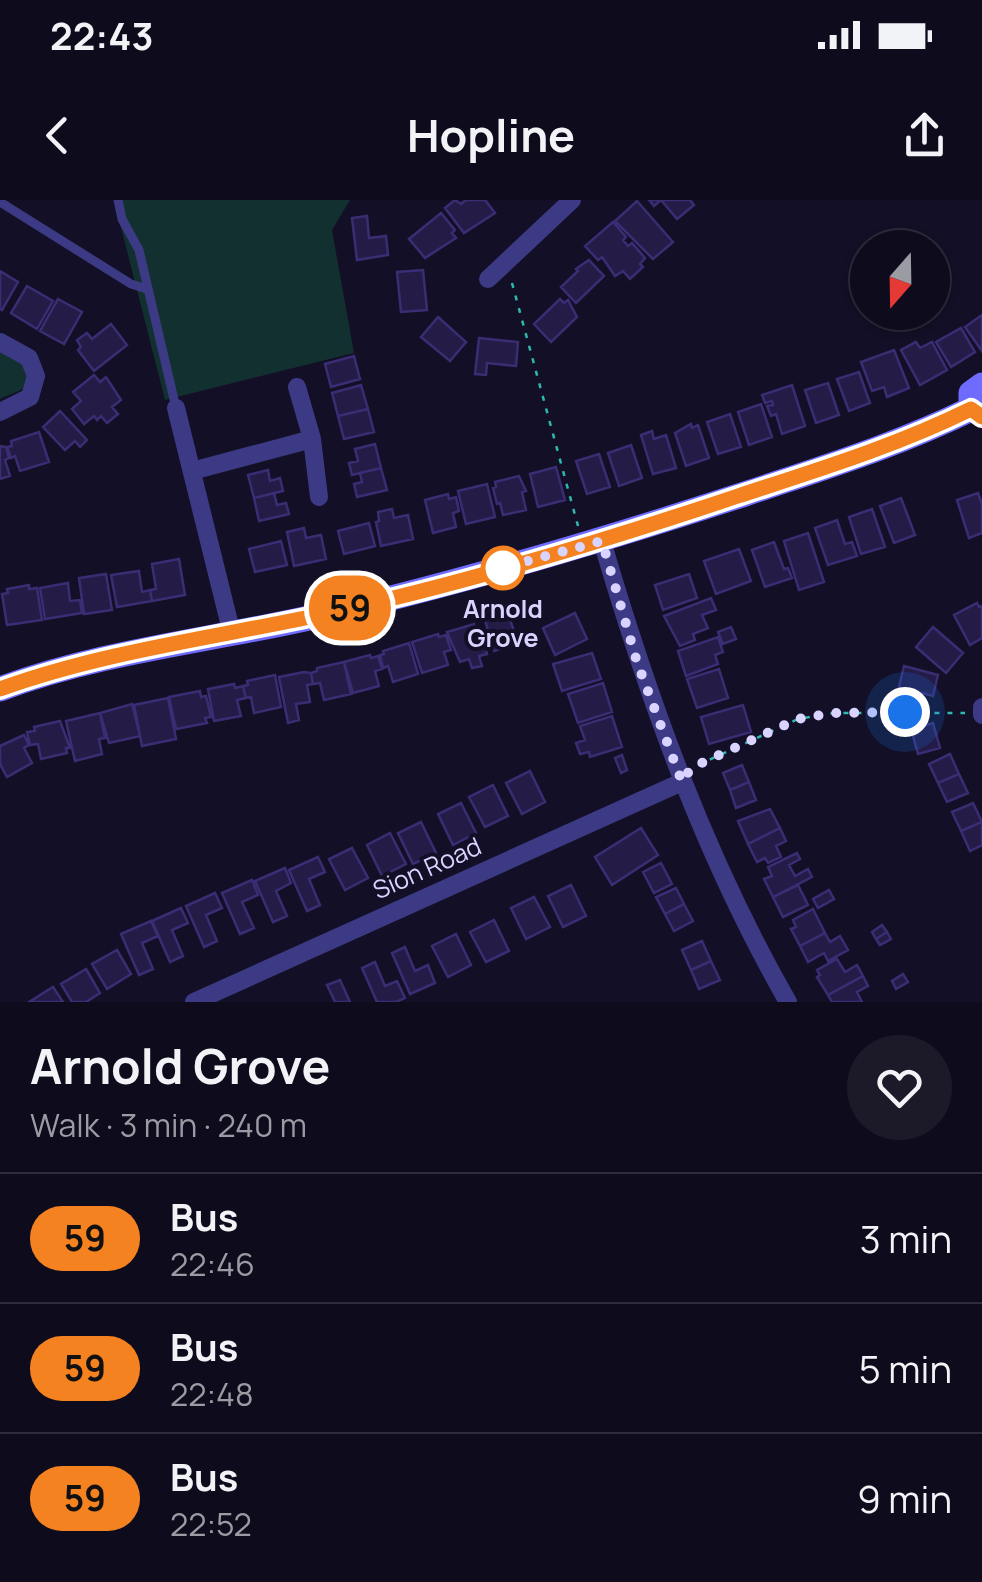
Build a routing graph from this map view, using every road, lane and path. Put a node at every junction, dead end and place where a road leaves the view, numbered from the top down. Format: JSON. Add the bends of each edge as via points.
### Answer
{"nodes":[{"id":1,"x":118,"y":200,"type":"edge"},
{"id":2,"x":572,"y":200,"type":"edge"},
{"id":3,"x":0,"y":202,"type":"edge"},
{"id":4,"x":506,"y":261,"type":"junction"},
{"id":5,"x":488,"y":279,"type":"dead end"},
{"id":6,"x":148,"y":290,"type":"junction"},
{"id":7,"x":0,"y":342,"type":"edge"},
{"id":8,"x":297,"y":387,"type":"dead end"},
{"id":9,"x":976,"y":404,"type":"edge"},
{"id":10,"x":176,"y":408,"type":"joint"},
{"id":11,"x":0,"y":412,"type":"edge"},
{"id":12,"x":312,"y":440,"type":"junction"},
{"id":13,"x":192,"y":472,"type":"junction"},
{"id":14,"x":319,"y":497,"type":"dead end"},
{"id":15,"x":593,"y":544,"type":"junction"},
{"id":16,"x":232,"y":634,"type":"junction"},
{"id":17,"x":0,"y":689,"type":"edge"},
{"id":18,"x":982,"y":712,"type":"edge"},
{"id":19,"x":682,"y":782,"type":"junction"},
{"id":20,"x":194,"y":1002,"type":"edge"},
{"id":21,"x":788,"y":1002,"type":"edge"}],
"edges":[{"from":1,"to":6,"type":"lane"},
{"from":2,"to":4,"type":"street"},
{"from":3,"to":6,"type":"lane"},
{"from":4,"to":5,"type":"street"},
{"from":4,"to":15,"type":"path"},
{"from":6,"to":10,"type":"lane"},
{"from":7,"to":11,"type":"street","via":[[30,358],[36,376],[30,396]]},
{"from":8,"to":12,"type":"street"},
{"from":9,"to":15,"type":"street","via":[[848,460]]},
{"from":10,"to":13,"type":"street"},
{"from":12,"to":13,"type":"street"},
{"from":12,"to":14,"type":"street"},
{"from":13,"to":16,"type":"street"},
{"from":15,"to":16,"type":"street"},
{"from":15,"to":19,"type":"street"},
{"from":16,"to":17,"type":"street","via":[[72,666]]},
{"from":18,"to":19,"type":"path","via":[[798,719],[691,768]]},
{"from":19,"to":20,"type":"street","name":"Sion Road"},
{"from":19,"to":21,"type":"street","via":[[728,889]]}]}
